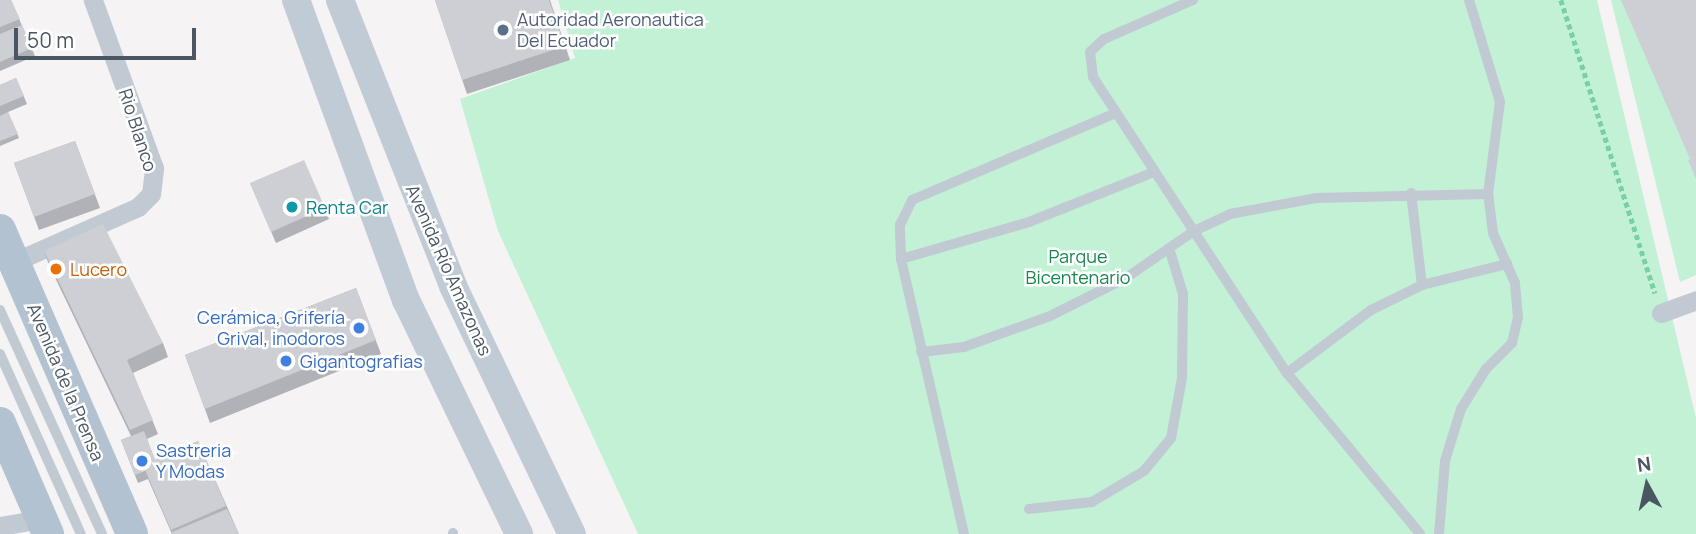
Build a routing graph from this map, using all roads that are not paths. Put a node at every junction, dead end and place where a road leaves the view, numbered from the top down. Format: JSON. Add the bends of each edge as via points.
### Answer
{"nodes":[{"id":1,"x":93,"y":0,"type":"edge"},
{"id":2,"x":296,"y":0,"type":"edge"},
{"id":3,"x":340,"y":0,"type":"edge"},
{"id":4,"x":1193,"y":0,"type":"edge"},
{"id":5,"x":1469,"y":0,"type":"edge"},
{"id":6,"x":1114,"y":114,"type":"junction"},
{"id":7,"x":384,"y":120,"type":"junction"},
{"id":8,"x":348,"y":138,"type":"junction"},
{"id":9,"x":1154,"y":172,"type":"junction"},
{"id":10,"x":1411,"y":193,"type":"junction"},
{"id":11,"x":1488,"y":194,"type":"junction"},
{"id":12,"x":0,"y":230,"type":"edge"},
{"id":13,"x":1194,"y":231,"type":"junction"},
{"id":14,"x":1169,"y":248,"type":"junction"},
{"id":15,"x":901,"y":259,"type":"junction"},
{"id":16,"x":14,"y":262,"type":"junction"},
{"id":17,"x":1507,"y":264,"type":"junction"},
{"id":18,"x":1422,"y":285,"type":"junction"},
{"id":19,"x":1696,"y":300,"type":"edge"},
{"id":20,"x":0,"y":310,"type":"edge"},
{"id":21,"x":1661,"y":313,"type":"road end"},
{"id":22,"x":921,"y":352,"type":"junction"},
{"id":23,"x":0,"y":354,"type":"edge"},
{"id":24,"x":1287,"y":373,"type":"junction"},
{"id":25,"x":0,"y":422,"type":"edge"},
{"id":26,"x":1028,"y":509,"type":"dead end"},
{"id":27,"x":0,"y":526,"type":"edge"},
{"id":28,"x":45,"y":526,"type":"edge"},
{"id":29,"x":80,"y":534,"type":"edge"},
{"id":30,"x":102,"y":534,"type":"edge"},
{"id":31,"x":132,"y":534,"type":"edge"},
{"id":32,"x":519,"y":534,"type":"edge"},
{"id":33,"x":572,"y":534,"type":"edge"},
{"id":34,"x":964,"y":534,"type":"edge"},
{"id":35,"x":1420,"y":534,"type":"edge"},
{"id":36,"x":1439,"y":534,"type":"edge"}],
"edges":[{"from":1,"to":16,"type":"street","name":"Rio Blanco","via":[[154,168],[151,194],[138,207]]},
{"from":2,"to":8,"type":"main road"},
{"from":3,"to":7,"type":"main road","name":"Avenida Río Amazonas"},
{"from":4,"to":6,"type":"lane","via":[[1104,39],[1090,52],[1093,77]]},
{"from":5,"to":11,"type":"lane","via":[[1500,102]]},
{"from":6,"to":9,"type":"lane"},
{"from":6,"to":15,"type":"lane","via":[[912,200],[900,225]]},
{"from":7,"to":8,"type":"main road"},
{"from":7,"to":33,"type":"main road","name":"Avenida Río Amazonas","via":[[453,286]]},
{"from":8,"to":32,"type":"main road","via":[[406,299]]},
{"from":9,"to":13,"type":"lane"},
{"from":9,"to":15,"type":"lane","via":[[1028,222]]},
{"from":10,"to":11,"type":"lane"},
{"from":10,"to":13,"type":"lane","via":[[1315,198],[1230,214]]},
{"from":10,"to":18,"type":"lane"},
{"from":11,"to":17,"type":"lane","via":[[1493,233]]},
{"from":12,"to":16,"type":"main road","name":"Avenida de la Prensa"},
{"from":13,"to":14,"type":"lane"},
{"from":13,"to":24,"type":"lane"},
{"from":14,"to":22,"type":"lane","via":[[1126,278],[1050,316],[964,347]]},
{"from":14,"to":26,"type":"lane","via":[[1183,294],[1182,378],[1171,438],[1144,471],[1092,502]]},
{"from":15,"to":22,"type":"lane"},
{"from":16,"to":31,"type":"main road","name":"Avenida de la Prensa"},
{"from":17,"to":18,"type":"lane"},
{"from":17,"to":36,"type":"lane","via":[[1515,283],[1518,318],[1512,343],[1486,369],[1461,409],[1445,461]]},
{"from":18,"to":24,"type":"lane","via":[[1371,310]]},
{"from":19,"to":21,"type":"street"},
{"from":20,"to":30,"type":"lane"},
{"from":22,"to":34,"type":"lane"},
{"from":23,"to":29,"type":"lane"},
{"from":24,"to":35,"type":"lane"},
{"from":25,"to":28,"type":"main road"},
{"from":27,"to":28,"type":"street"}]}
